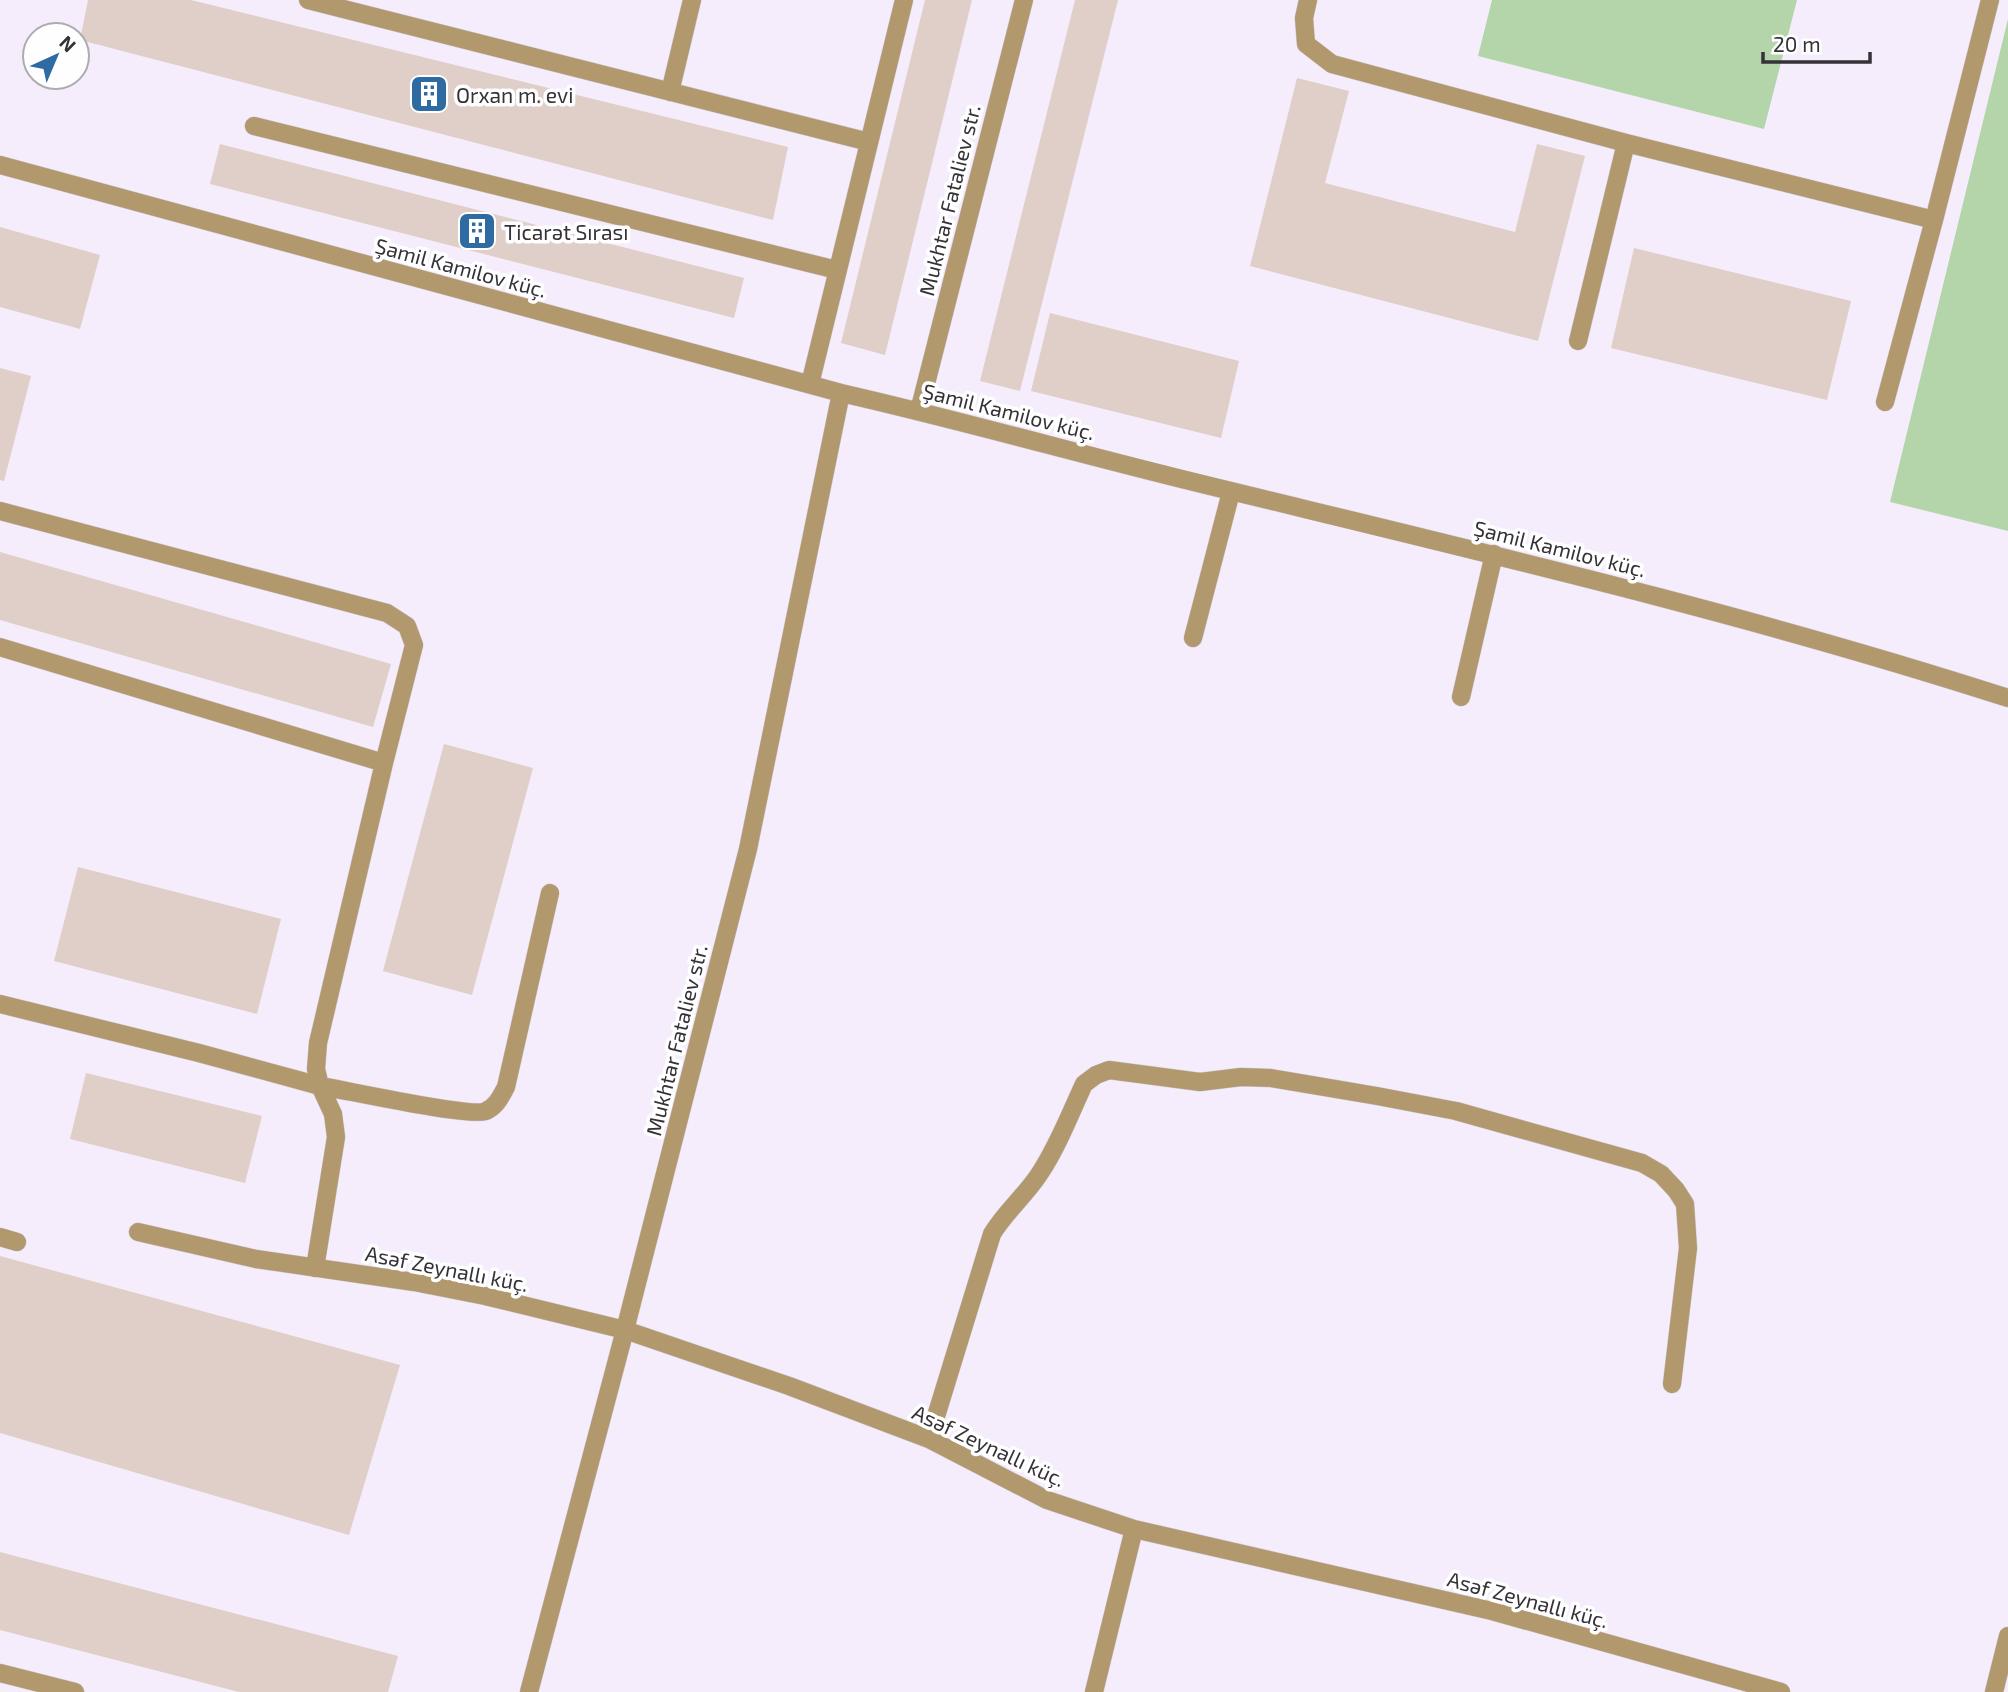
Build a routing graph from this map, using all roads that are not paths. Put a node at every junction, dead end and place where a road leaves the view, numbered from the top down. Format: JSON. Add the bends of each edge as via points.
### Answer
{"nodes":[{"id":1,"x":308,"y":0,"type":"edge"},
{"id":2,"x":692,"y":0,"type":"edge"},
{"id":3,"x":904,"y":0,"type":"edge"},
{"id":4,"x":1024,"y":0,"type":"edge"},
{"id":5,"x":1308,"y":0,"type":"edge"},
{"id":6,"x":1990,"y":0,"type":"edge"},
{"id":7,"x":670,"y":92,"type":"junction"},
{"id":8,"x":254,"y":126,"type":"dead end"},
{"id":9,"x":869,"y":142,"type":"junction"},
{"id":10,"x":1626,"y":143,"type":"junction"},
{"id":11,"x":0,"y":165,"type":"edge"},
{"id":12,"x":1934,"y":220,"type":"junction"},
{"id":13,"x":837,"y":270,"type":"junction"},
{"id":14,"x":1578,"y":341,"type":"dead end"},
{"id":15,"x":810,"y":384,"type":"junction"},
{"id":16,"x":841,"y":393,"type":"junction"},
{"id":17,"x":1885,"y":402,"type":"dead end"},
{"id":18,"x":919,"y":411,"type":"junction"},
{"id":19,"x":1231,"y":492,"type":"junction"},
{"id":20,"x":0,"y":511,"type":"edge"},
{"id":21,"x":1494,"y":554,"type":"junction"},
{"id":22,"x":1194,"y":638,"type":"dead end"},
{"id":23,"x":0,"y":647,"type":"edge"},
{"id":24,"x":1461,"y":697,"type":"dead end"},
{"id":25,"x":2008,"y":698,"type":"edge"},
{"id":26,"x":384,"y":763,"type":"junction"},
{"id":27,"x":550,"y":893,"type":"dead end"},
{"id":28,"x":0,"y":1004,"type":"edge"},
{"id":29,"x":320,"y":1086,"type":"junction"},
{"id":30,"x":138,"y":1232,"type":"dead end"},
{"id":31,"x":315,"y":1268,"type":"junction"},
{"id":32,"x":625,"y":1330,"type":"junction"},
{"id":33,"x":1672,"y":1384,"type":"dead end"},
{"id":34,"x":929,"y":1439,"type":"junction"},
{"id":35,"x":1134,"y":1528,"type":"junction"},
{"id":36,"x":2008,"y":1636,"type":"edge"},
{"id":37,"x":2005,"y":1657,"type":"edge"},
{"id":38,"x":0,"y":1673,"type":"edge"},
{"id":39,"x":75,"y":1692,"type":"edge"},
{"id":40,"x":529,"y":1692,"type":"edge"},
{"id":41,"x":1094,"y":1692,"type":"edge"},
{"id":42,"x":1782,"y":1692,"type":"edge"},
{"id":43,"x":1993,"y":1692,"type":"edge"}],
"edges":[{"from":1,"to":7,"type":"street"},
{"from":2,"to":7,"type":"street"},
{"from":3,"to":9,"type":"street"},
{"from":4,"to":18,"type":"street","name":"Mukhtar Fataliev str."},
{"from":5,"to":10,"type":"street","via":[[1306,44],[1332,64]]},
{"from":6,"to":12,"type":"street"},
{"from":7,"to":9,"type":"street"},
{"from":8,"to":13,"type":"street"},
{"from":9,"to":13,"type":"street"},
{"from":10,"to":12,"type":"street"},
{"from":10,"to":14,"type":"street"},
{"from":11,"to":15,"type":"street","name":"Şamil Kamilov küç."},
{"from":12,"to":17,"type":"street"},
{"from":13,"to":15,"type":"street"},
{"from":15,"to":16,"type":"street","name":"Şamil Kamilov küç."},
{"from":16,"to":18,"type":"street","name":"Şamil Kamilov küç."},
{"from":16,"to":32,"type":"street","name":"Mukhtar Fataliev str.","via":[[748,849]]},
{"from":18,"to":19,"type":"street","name":"Şamil Kamilov küç."},
{"from":19,"to":21,"type":"street","name":"Şamil Kamilov küç."},
{"from":19,"to":22,"type":"street"},
{"from":20,"to":26,"type":"street","via":[[387,613],[407,626],[414,645]]},
{"from":21,"to":24,"type":"street"},
{"from":21,"to":25,"type":"street","name":"Şamil Kamilov küç.","via":[[1783,631]]},
{"from":23,"to":26,"type":"street"},
{"from":26,"to":29,"type":"street","via":[[318,1044]]},
{"from":27,"to":29,"type":"street","via":[[506,1087],[497,1104],[484,1113],[458,1111]]},
{"from":28,"to":29,"type":"street"},
{"from":29,"to":31,"type":"street","via":[[333,1114],[336,1137]]},
{"from":30,"to":31,"type":"street","name":"Asəf Zeynallı küç."},
{"from":31,"to":32,"type":"street","name":"Asəf Zeynallı küç.","via":[[485,1296]]},
{"from":32,"to":34,"type":"street","name":"Asəf Zeynallı küç."},
{"from":32,"to":40,"type":"street","name":"Mukhtar Fataliev str."},
{"from":33,"to":34,"type":"street","via":[[1688,1248],[1685,1204],[1661,1174],[1642,1163],[1456,1111],[1377,1096],[1271,1078],[1200,1082],[1109,1070],[1084,1084],[1040,1174],[992,1234]]},
{"from":34,"to":35,"type":"street","name":"Asəf Zeynallı küç.","via":[[1047,1500]]},
{"from":35,"to":41,"type":"street"},
{"from":35,"to":42,"type":"street","name":"Asəf Zeynallı küç.","via":[[1492,1611]]},
{"from":36,"to":37,"type":"street"},
{"from":37,"to":43,"type":"street"},
{"from":38,"to":39,"type":"street"}]}
